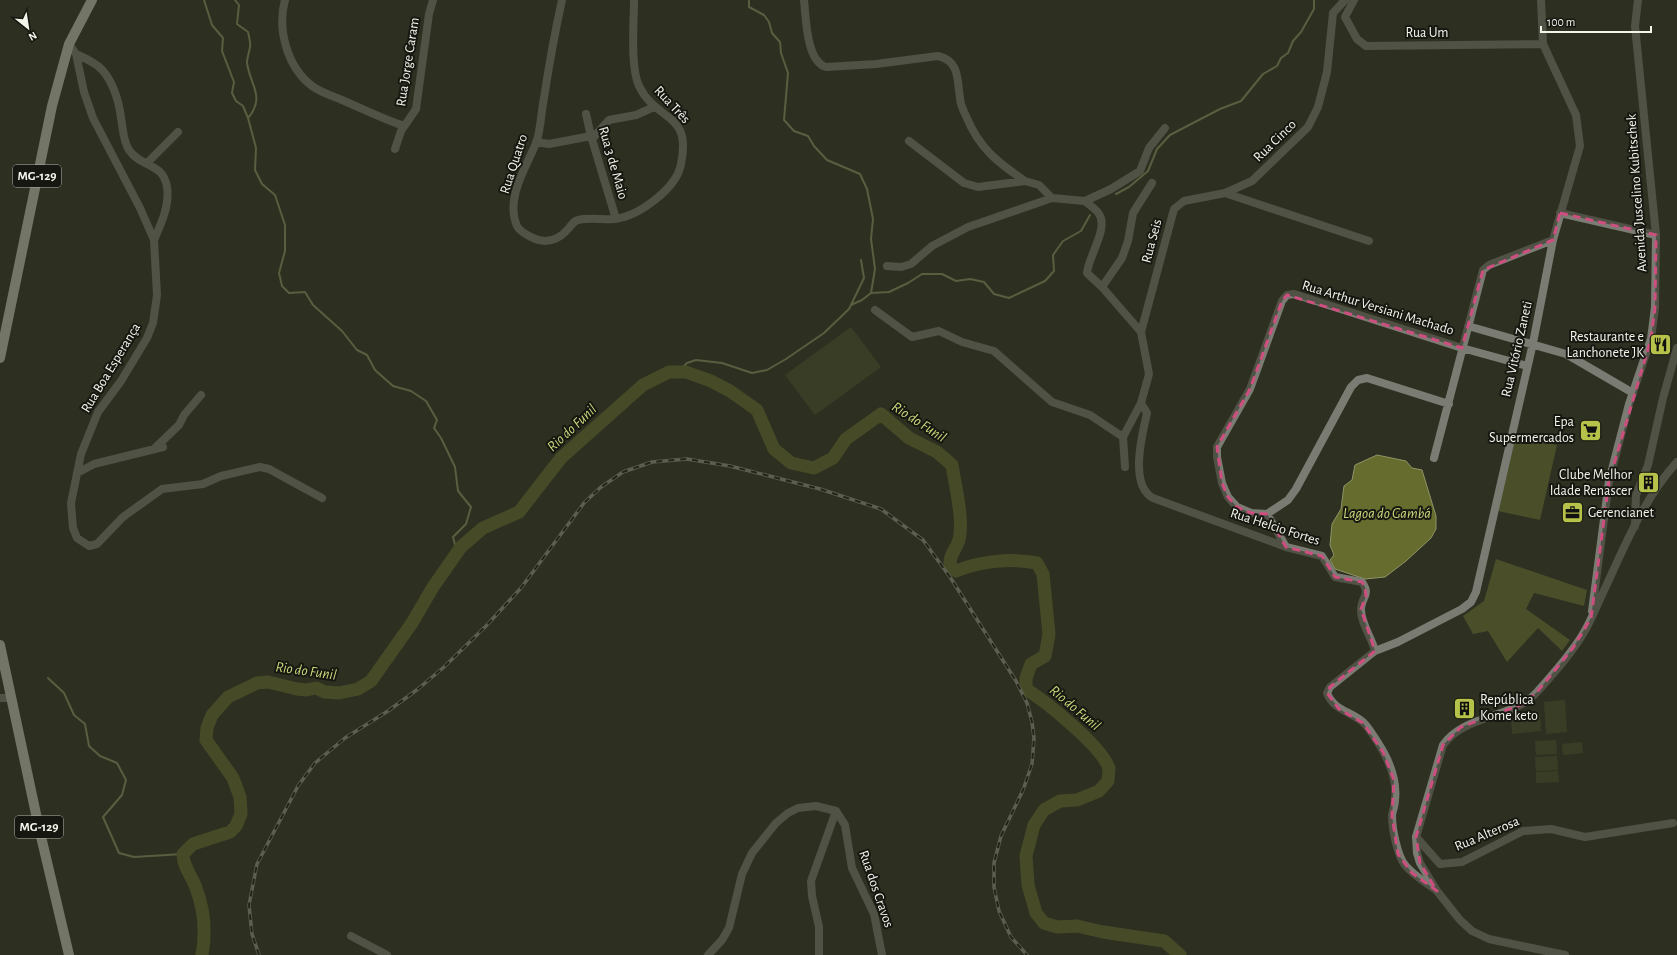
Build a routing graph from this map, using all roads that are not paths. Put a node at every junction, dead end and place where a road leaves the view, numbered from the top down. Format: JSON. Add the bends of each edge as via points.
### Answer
{"nodes":[{"id":1,"x":92,"y":0,"type":"edge"},
{"id":2,"x":285,"y":0,"type":"edge"},
{"id":3,"x":434,"y":0,"type":"edge"},
{"id":4,"x":562,"y":0,"type":"edge"},
{"id":5,"x":634,"y":0,"type":"edge"},
{"id":6,"x":804,"y":0,"type":"edge"},
{"id":7,"x":1345,"y":0,"type":"edge"},
{"id":8,"x":1354,"y":0,"type":"edge"},
{"id":9,"x":1541,"y":0,"type":"edge"},
{"id":10,"x":1638,"y":0,"type":"edge"},
{"id":11,"x":69,"y":44,"type":"junction"},
{"id":12,"x":1543,"y":44,"type":"junction"},
{"id":13,"x":76,"y":54,"type":"junction"},
{"id":14,"x":654,"y":107,"type":"junction"},
{"id":15,"x":586,"y":114,"type":"dead end"},
{"id":16,"x":404,"y":126,"type":"junction"},
{"id":17,"x":1165,"y":128,"type":"dead end"},
{"id":18,"x":178,"y":132,"type":"dead end"},
{"id":19,"x":591,"y":138,"type":"junction"},
{"id":20,"x":909,"y":141,"type":"dead end"},
{"id":21,"x":536,"y":142,"type":"junction"},
{"id":22,"x":395,"y":149,"type":"dead end"},
{"id":23,"x":147,"y":163,"type":"junction"},
{"id":24,"x":1025,"y":181,"type":"junction"},
{"id":25,"x":1152,"y":183,"type":"dead end"},
{"id":26,"x":1225,"y":193,"type":"junction"},
{"id":27,"x":1052,"y":198,"type":"junction"},
{"id":28,"x":1085,"y":201,"type":"junction"},
{"id":29,"x":1560,"y":213,"type":"junction"},
{"id":30,"x":616,"y":219,"type":"junction"},
{"id":31,"x":1656,"y":235,"type":"junction"},
{"id":32,"x":154,"y":240,"type":"junction"},
{"id":33,"x":1554,"y":240,"type":"junction"},
{"id":34,"x":1369,"y":241,"type":"dead end"},
{"id":35,"x":887,"y":266,"type":"dead end"},
{"id":36,"x":1102,"y":286,"type":"junction"},
{"id":37,"x":875,"y":310,"type":"dead end"},
{"id":38,"x":1468,"y":326,"type":"junction"},
{"id":39,"x":1141,"y":332,"type":"junction"},
{"id":40,"x":1533,"y":343,"type":"junction"},
{"id":41,"x":1462,"y":348,"type":"junction"},
{"id":42,"x":1677,"y":348,"type":"edge"},
{"id":43,"x":0,"y":358,"type":"edge"},
{"id":44,"x":1527,"y":366,"type":"junction"},
{"id":45,"x":1633,"y":393,"type":"junction"},
{"id":46,"x":201,"y":395,"type":"dead end"},
{"id":47,"x":1140,"y":403,"type":"junction"},
{"id":48,"x":1448,"y":404,"type":"junction"},
{"id":49,"x":1123,"y":437,"type":"junction"},
{"id":50,"x":1434,"y":458,"type":"dead end"},
{"id":51,"x":1677,"y":462,"type":"edge"},
{"id":52,"x":1125,"y":467,"type":"dead end"},
{"id":53,"x":77,"y":473,"type":"junction"},
{"id":54,"x":322,"y":498,"type":"dead end"},
{"id":55,"x":1267,"y":514,"type":"junction"},
{"id":56,"x":1635,"y":527,"type":"junction"},
{"id":57,"x":1286,"y":547,"type":"junction"},
{"id":58,"x":1591,"y":618,"type":"junction"},
{"id":59,"x":0,"y":645,"type":"edge"},
{"id":60,"x":1374,"y":651,"type":"junction"},
{"id":61,"x":0,"y":698,"type":"edge"},
{"id":62,"x":11,"y":698,"type":"junction"},
{"id":63,"x":836,"y":812,"type":"junction"},
{"id":64,"x":1673,"y":823,"type":"dead end"},
{"id":65,"x":1416,"y":838,"type":"junction"},
{"id":66,"x":1437,"y":891,"type":"junction"},
{"id":67,"x":351,"y":936,"type":"dead end"},
{"id":68,"x":69,"y":955,"type":"edge"},
{"id":69,"x":387,"y":955,"type":"edge"},
{"id":70,"x":708,"y":955,"type":"edge"},
{"id":71,"x":819,"y":955,"type":"edge"},
{"id":72,"x":882,"y":955,"type":"edge"},
{"id":73,"x":1565,"y":955,"type":"edge"}],
"edges":[{"from":1,"to":11,"type":"main road","number":"MG-129"},
{"from":2,"to":16,"type":"street","name":"Rua Jorge Caram","via":[[282,22],[285,46],[306,82]]},
{"from":3,"to":16,"type":"street","name":"Rua Jorge Caram","via":[[429,14],[418,102],[414,114]]},
{"from":4,"to":21,"type":"street","name":"Rua Quatro"},
{"from":5,"to":14,"type":"street","name":"Rua Três","via":[[636,78]]},
{"from":6,"to":24,"type":"street","via":[[809,40],[821,66],[868,65],[938,56],[947,58],[956,72],[960,99],[976,136],[991,156]]},
{"from":7,"to":26,"type":"street","name":"Rua Cinco","via":[[1333,13],[1327,72],[1318,107],[1308,127],[1252,181]]},
{"from":8,"to":12,"type":"street","name":"Rua Um","via":[[1345,17],[1357,39],[1366,46]]},
{"from":9,"to":12,"type":"street","name":"Rua Vitório Zaneti"},
{"from":10,"to":31,"type":"street","name":"Avenida Juscelino Kubitschek","via":[[1635,26]]},
{"from":11,"to":13,"type":"street","name":"Rua Boa Esperança"},
{"from":11,"to":43,"type":"main road","number":"MG-129","via":[[49,121]]},
{"from":12,"to":29,"type":"street","name":"Rua Vitório Zaneti","via":[[1576,114],[1580,146]]},
{"from":13,"to":23,"type":"street","via":[[99,66],[108,77],[117,100],[126,145],[131,154]]},
{"from":13,"to":32,"type":"street","name":"Rua Boa Esperança","via":[[84,92],[93,118]]},
{"from":14,"to":19,"type":"street","via":[[636,115],[609,120]]},
{"from":14,"to":30,"type":"street","name":"Rua Três","via":[[680,129],[683,144],[679,173],[665,192],[634,212]]},
{"from":15,"to":19,"type":"street","name":"Rua 3 de Maio"},
{"from":16,"to":22,"type":"street","name":"Rua Jorge Caram"},
{"from":17,"to":28,"type":"street","via":[[1149,148],[1140,171],[1129,180]]},
{"from":18,"to":23,"type":"street"},
{"from":19,"to":21,"type":"street","via":[[554,143]]},
{"from":19,"to":30,"type":"street","name":"Rua 3 de Maio"},
{"from":20,"to":24,"type":"street","via":[[968,185],[978,187]]},
{"from":21,"to":30,"type":"street","name":"Rua Quatro","via":[[516,191],[515,216],[520,230],[537,241],[548,241],[555,240],[572,223],[579,220]]},
{"from":23,"to":32,"type":"street","via":[[163,175],[168,194]]},
{"from":24,"to":27,"type":"street","via":[[1039,185]]},
{"from":25,"to":36,"type":"street","via":[[1133,213],[1122,258]]},
{"from":26,"to":34,"type":"street"},
{"from":26,"to":39,"type":"street","name":"Rua Seis","via":[[1184,201],[1174,209]]},
{"from":27,"to":28,"type":"street"},
{"from":27,"to":35,"type":"street","via":[[968,227],[932,246],[911,264],[901,267]]},
{"from":28,"to":36,"type":"street","via":[[1099,213],[1102,220],[1100,238],[1088,264],[1087,273]]},
{"from":29,"to":31,"type":"street"},
{"from":29,"to":33,"type":"street","name":"Rua Vitório Zaneti"},
{"from":31,"to":45,"type":"street","name":"Avenida Juscelino Kubitschek","via":[[1654,320],[1651,339]]},
{"from":32,"to":53,"type":"street","name":"Rua Boa Esperança","via":[[157,296],[153,323],[136,356],[98,412],[86,438]]},
{"from":33,"to":38,"type":"street","via":[[1489,265],[1483,270]]},
{"from":33,"to":40,"type":"street","name":"Rua Vitório Zaneti"},
{"from":36,"to":39,"type":"street"},
{"from":37,"to":49,"type":"street","via":[[912,337],[939,331],[962,342],[994,351],[1052,402],[1090,415]]},
{"from":38,"to":40,"type":"street"},
{"from":38,"to":41,"type":"street"},
{"from":39,"to":47,"type":"street","via":[[1149,374]]},
{"from":40,"to":44,"type":"street","name":"Rua Vitório Zaneti"},
{"from":40,"to":45,"type":"street","via":[[1566,354]]},
{"from":41,"to":44,"type":"street","name":"Rua Arthur Versiani Machado"},
{"from":41,"to":48,"type":"street"},
{"from":41,"to":55,"type":"street","name":"Rua Arthur Versiani Machado","via":[[1294,294],[1287,295],[1282,301],[1250,389],[1217,448],[1222,483],[1228,497],[1237,507],[1251,513]]},
{"from":42,"to":56,"type":"street","via":[[1648,465],[1636,495]]},
{"from":44,"to":60,"type":"street","name":"Rua Vitório Zaneti","via":[[1476,592],[1471,602],[1398,642]]},
{"from":45,"to":58,"type":"street","name":"Avenida Juscelino Kubitschek","via":[[1609,481]]},
{"from":46,"to":53,"type":"street","via":[[159,448],[94,464]]},
{"from":47,"to":49,"type":"street"},
{"from":47,"to":57,"type":"street","name":"Rua Helcio Fortes","via":[[1147,413],[1142,439],[1140,479],[1146,493],[1153,498]]},
{"from":48,"to":50,"type":"street"},
{"from":48,"to":55,"type":"street","via":[[1367,378],[1358,380],[1351,387],[1296,489],[1288,500]]},
{"from":49,"to":52,"type":"street"},
{"from":51,"to":56,"type":"street","via":[[1665,475]]},
{"from":53,"to":54,"type":"street","name":"Rua Boa Esperança","via":[[71,503],[73,528],[77,538],[89,546],[97,544],[123,517],[162,489],[203,484],[220,476],[260,467],[270,469]]},
{"from":55,"to":57,"type":"street"},
{"from":56,"to":58,"type":"street"},
{"from":57,"to":60,"type":"street","name":"Rua Helcio Fortes","via":[[1322,556],[1335,577],[1362,582],[1366,596],[1361,609]]},
{"from":58,"to":65,"type":"street","via":[[1573,648],[1537,692],[1523,704],[1461,727],[1451,734],[1438,757]]},
{"from":59,"to":62,"type":"main road","number":"MG-129"},
{"from":60,"to":66,"type":"street","via":[[1330,687],[1327,693],[1339,709],[1364,723],[1383,752],[1392,769],[1394,780],[1395,800],[1392,816],[1398,854],[1412,873]]},
{"from":61,"to":62,"type":"street"},
{"from":62,"to":68,"type":"main road","number":"MG-129"},
{"from":63,"to":70,"type":"street","via":[[816,806],[804,807],[788,813],[776,823],[746,863],[729,928]]},
{"from":63,"to":71,"type":"street","via":[[811,881],[819,926]]},
{"from":63,"to":72,"type":"street","name":"Rua dos Cravos","via":[[845,825],[852,868],[874,914]]},
{"from":64,"to":65,"type":"street","name":"Rua Alterosa","via":[[1585,837],[1551,829],[1523,830],[1462,862],[1440,864]]},
{"from":65,"to":66,"type":"street","via":[[1420,863]]},
{"from":66,"to":73,"type":"street","via":[[1460,920],[1489,939]]},
{"from":67,"to":69,"type":"street"}]}
